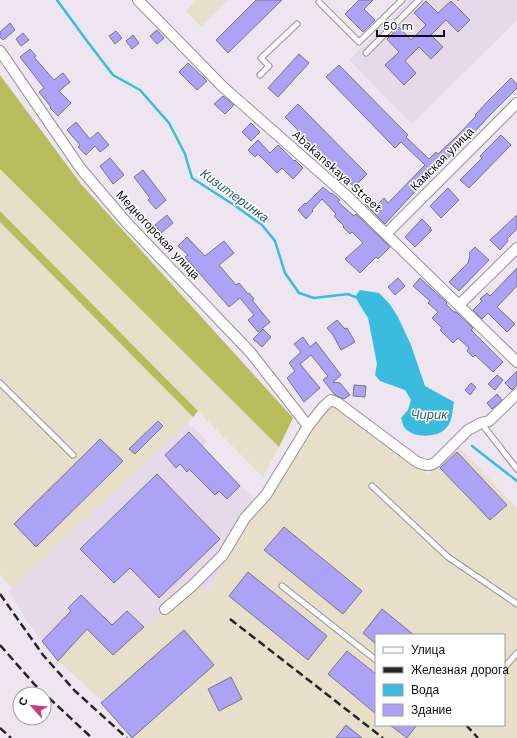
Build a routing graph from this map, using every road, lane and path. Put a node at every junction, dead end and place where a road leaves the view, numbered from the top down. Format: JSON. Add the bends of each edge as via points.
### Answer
{"nodes":[{"id":1,"x":138,"y":0,"type":"edge"},
{"id":2,"x":402,"y":0,"type":"edge"},
{"id":3,"x":419,"y":0,"type":"edge"},
{"id":4,"x":319,"y":2,"type":"dead end"},
{"id":5,"x":297,"y":24,"type":"dead end"},
{"id":6,"x":0,"y":51,"type":"edge"},
{"id":7,"x":366,"y":53,"type":"dead end"},
{"id":8,"x":260,"y":76,"type":"dead end"},
{"id":9,"x":517,"y":102,"type":"edge"},
{"id":10,"x":386,"y":234,"type":"junction"},
{"id":11,"x":517,"y":248,"type":"edge"},
{"id":12,"x":460,"y":305,"type":"junction"},
{"id":13,"x":517,"y":362,"type":"edge"},
{"id":14,"x":0,"y":383,"type":"edge"},
{"id":15,"x":517,"y":394,"type":"edge"},
{"id":16,"x":480,"y":423,"type":"junction"},
{"id":17,"x":308,"y":426,"type":"junction"},
{"id":18,"x":73,"y":455,"type":"dead end"},
{"id":19,"x":517,"y":469,"type":"edge"},
{"id":20,"x":372,"y":486,"type":"dead end"},
{"id":21,"x":282,"y":586,"type":"dead end"},
{"id":22,"x":517,"y":604,"type":"edge"},
{"id":23,"x":165,"y":609,"type":"dead end"},
{"id":24,"x":517,"y":653,"type":"edge"},
{"id":25,"x":375,"y":659,"type":"edge"},
{"id":26,"x":505,"y":667,"type":"edge"}],
"edges":[{"from":1,"to":10,"type":"street","name":"Abakanskaya Street","via":[[223,87],[347,196]]},
{"from":2,"to":4,"type":"lane","via":[[359,42]]},
{"from":3,"to":7,"type":"lane"},
{"from":5,"to":8,"type":"lane","via":[[261,58],[269,66]]},
{"from":6,"to":17,"type":"street","name":"Медногорская улица","via":[[81,169],[127,223],[252,353]]},
{"from":9,"to":10,"type":"street","name":"Камская улица"},
{"from":10,"to":12,"type":"street","name":"Abakanskaya Street"},
{"from":11,"to":12,"type":"street"},
{"from":12,"to":13,"type":"street","name":"Abakanskaya Street"},
{"from":14,"to":18,"type":"lane"},
{"from":15,"to":16,"type":"street","via":[[489,421]]},
{"from":16,"to":17,"type":"street","via":[[468,430],[436,462],[427,466],[417,462],[332,400]]},
{"from":16,"to":19,"type":"lane"},
{"from":17,"to":23,"type":"street","via":[[266,495],[245,518],[223,555]]},
{"from":20,"to":22,"type":"lane","via":[[448,557]]},
{"from":21,"to":25,"type":"lane"},
{"from":24,"to":26,"type":"lane"}]}
